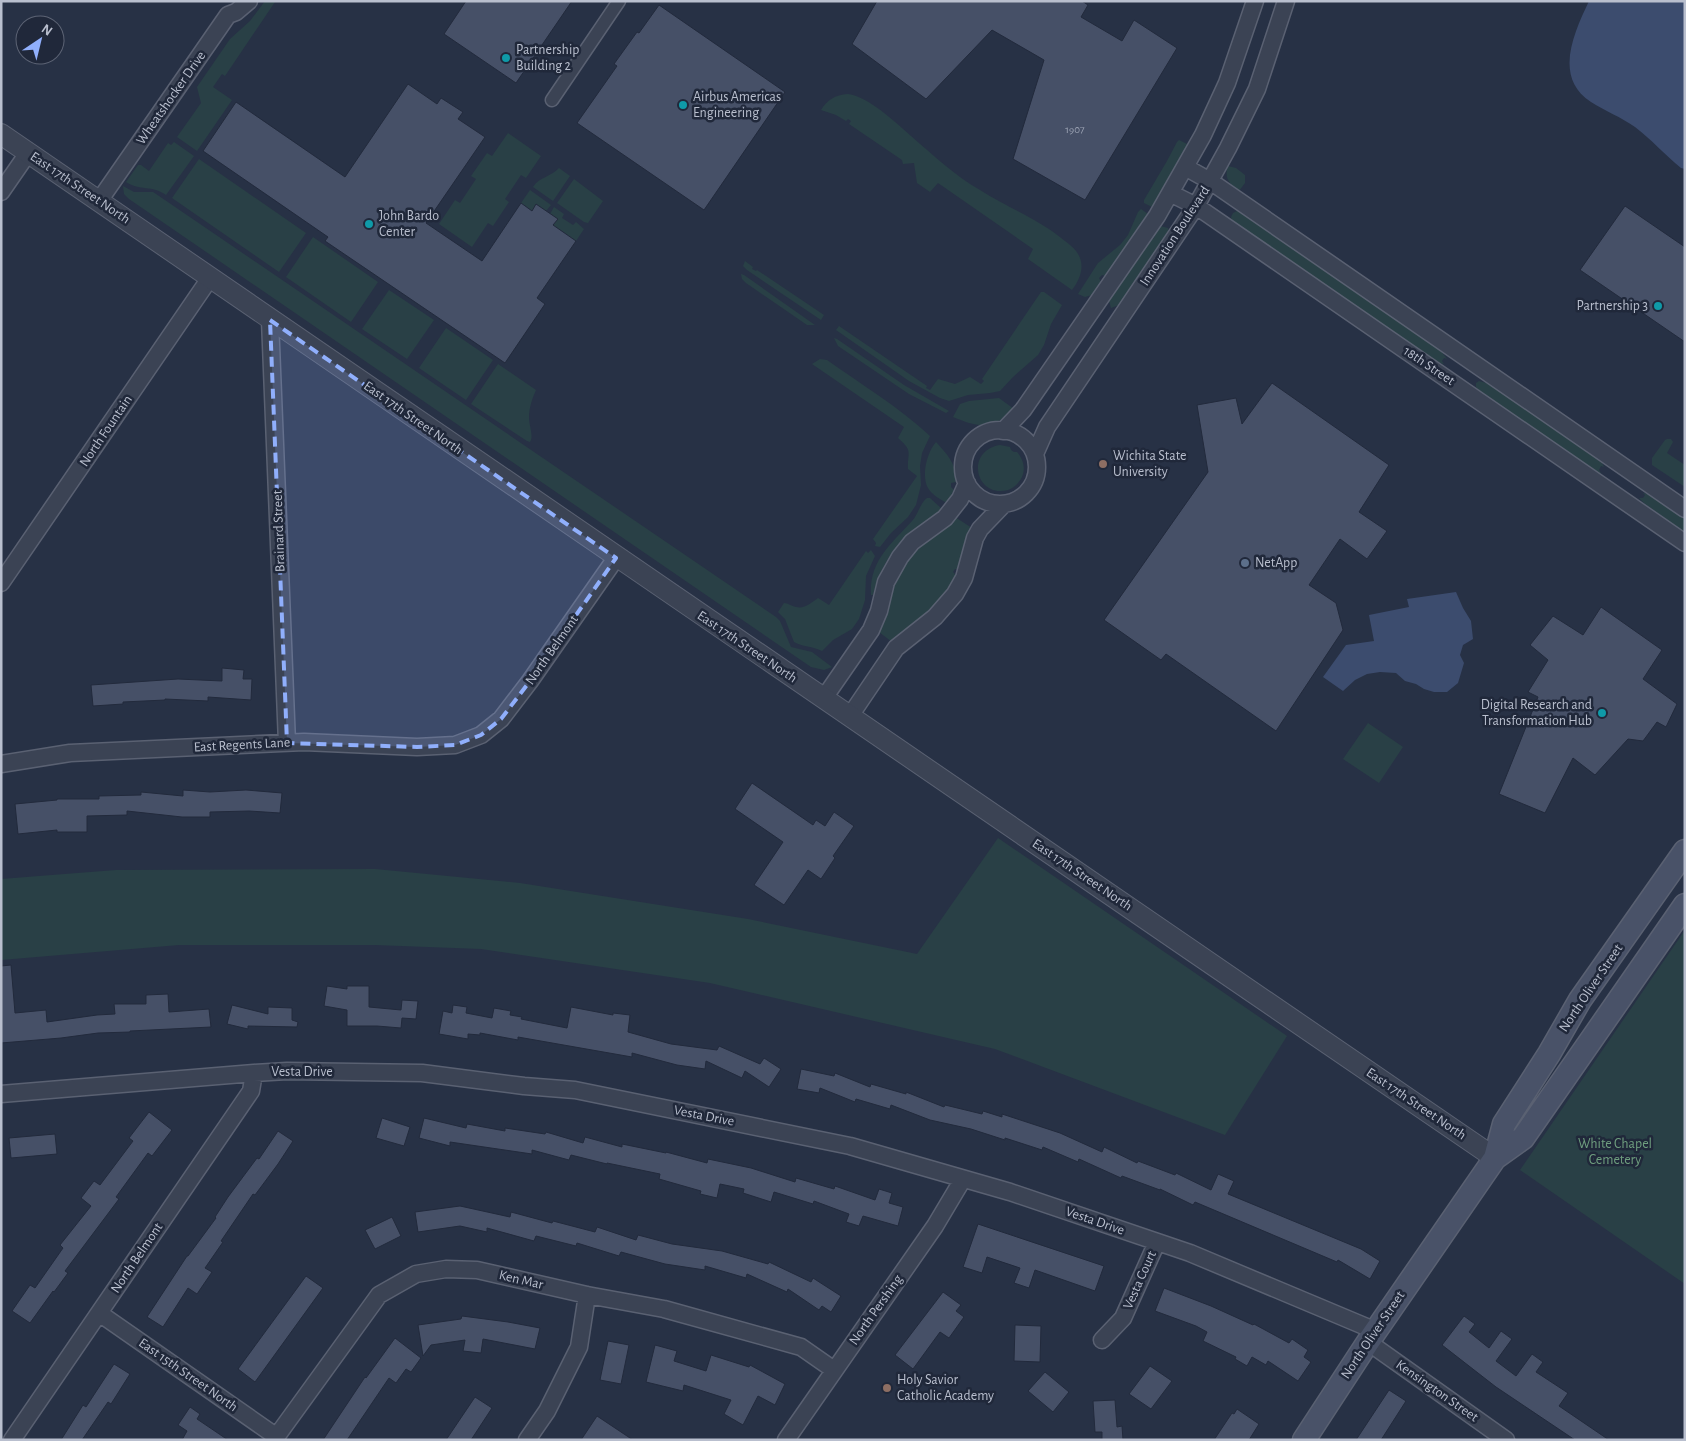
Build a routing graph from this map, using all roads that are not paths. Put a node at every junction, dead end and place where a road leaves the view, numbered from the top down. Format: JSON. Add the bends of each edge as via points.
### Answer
{"nodes":[{"id":1,"x":249,"y":1,"type":"edge"},
{"id":2,"x":619,"y":1,"type":"edge"},
{"id":3,"x":1255,"y":1,"type":"edge"},
{"id":4,"x":1286,"y":1,"type":"edge"},
{"id":5,"x":552,"y":100,"type":"dead end"},
{"id":6,"x":1,"y":134,"type":"edge"},
{"id":7,"x":28,"y":153,"type":"junction"},
{"id":8,"x":1184,"y":167,"type":"junction"},
{"id":9,"x":1210,"y":181,"type":"junction"},
{"id":10,"x":1,"y":192,"type":"edge"},
{"id":11,"x":1170,"y":193,"type":"junction"},
{"id":12,"x":99,"y":201,"type":"junction"},
{"id":13,"x":1196,"y":206,"type":"junction"},
{"id":14,"x":210,"y":278,"type":"junction"},
{"id":15,"x":270,"y":320,"type":"junction"},
{"id":16,"x":1003,"y":431,"type":"junction"},
{"id":17,"x":1035,"y":454,"type":"junction"},
{"id":18,"x":967,"y":483,"type":"junction"},
{"id":19,"x":1004,"y":504,"type":"junction"},
{"id":20,"x":1685,"y":509,"type":"edge"},
{"id":21,"x":1685,"y":544,"type":"edge"},
{"id":22,"x":616,"y":558,"type":"junction"},
{"id":23,"x":1,"y":583,"type":"edge"},
{"id":24,"x":824,"y":698,"type":"junction"},
{"id":25,"x":850,"y":716,"type":"junction"},
{"id":26,"x":481,"y":736,"type":"joint"},
{"id":27,"x":287,"y":743,"type":"junction"},
{"id":28,"x":1,"y":764,"type":"edge"},
{"id":29,"x":1685,"y":851,"type":"edge"},
{"id":30,"x":1685,"y":905,"type":"edge"},
{"id":31,"x":254,"y":1073,"type":"junction"},
{"id":32,"x":1,"y":1094,"type":"edge"},
{"id":33,"x":1495,"y":1158,"type":"junction"},
{"id":34,"x":963,"y":1178,"type":"junction"},
{"id":35,"x":1156,"y":1242,"type":"junction"},
{"id":36,"x":587,"y":1295,"type":"junction"},
{"id":37,"x":99,"y":1314,"type":"junction"},
{"id":38,"x":1372,"y":1336,"type":"junction"},
{"id":39,"x":1102,"y":1340,"type":"dead end"},
{"id":40,"x":834,"y":1370,"type":"junction"},
{"id":41,"x":276,"y":1438,"type":"edge"},
{"id":42,"x":12,"y":1440,"type":"edge"},
{"id":43,"x":527,"y":1440,"type":"edge"},
{"id":44,"x":786,"y":1440,"type":"edge"},
{"id":45,"x":1304,"y":1440,"type":"edge"},
{"id":46,"x":1506,"y":1440,"type":"edge"}],
"edges":[{"from":1,"to":12,"type":"street","name":"Wheatshocker Drive","via":[[228,15]]},
{"from":2,"to":5,"type":"street"},
{"from":3,"to":8,"type":"street","name":"Innovation Boulevard","via":[[1227,83]]},
{"from":4,"to":9,"type":"street","name":"Innovation Boulevard","via":[[1256,89]]},
{"from":6,"to":7,"type":"street","name":"East 17th Street North"},
{"from":7,"to":10,"type":"street"},
{"from":7,"to":12,"type":"street","name":"East 17th Street North"},
{"from":8,"to":9,"type":"street","name":"18th Street"},
{"from":8,"to":11,"type":"street","name":"Innovation Boulevard"},
{"from":9,"to":13,"type":"street","name":"Innovation Boulevard"},
{"from":9,"to":20,"type":"street","name":"18th Street"},
{"from":11,"to":13,"type":"street","name":"18th Street"},
{"from":11,"to":16,"type":"street","name":"Innovation Boulevard","via":[[1024,410]]},
{"from":12,"to":14,"type":"street","name":"East 17th Street North"},
{"from":13,"to":17,"type":"street","name":"Innovation Boulevard","via":[[1047,426]]},
{"from":13,"to":21,"type":"street","name":"18th Street"},
{"from":14,"to":15,"type":"street","name":"East 17th Street North"},
{"from":14,"to":23,"type":"street","name":"North Fountain"},
{"from":15,"to":22,"type":"street","name":"East 17th Street North"},
{"from":15,"to":27,"type":"street","name":"Brainard Street"},
{"from":16,"to":17,"type":"street","via":[[1022,438]]},
{"from":16,"to":18,"type":"street","name":"Innovation Boulevard","via":[[984,434],[971,446],[964,461]]},
{"from":17,"to":19,"type":"street","name":"Innovation Boulevard","via":[[1036,477],[1032,487],[1019,499]]},
{"from":18,"to":19,"type":"street","via":[[986,501]]},
{"from":18,"to":24,"type":"street","via":[[960,499],[945,518],[912,542],[900,557],[886,582],[871,630]]},
{"from":19,"to":25,"type":"street","name":"Innovation Boulevard","via":[[975,538],[964,578],[955,594],[935,617],[896,648]]},
{"from":22,"to":24,"type":"street","name":"East 17th Street North"},
{"from":22,"to":26,"type":"street","name":"North Belmont","via":[[530,681],[501,719]]},
{"from":24,"to":25,"type":"street","name":"East 17th Street North"},
{"from":25,"to":33,"type":"street","name":"East 17th Street North"},
{"from":26,"to":27,"type":"street","name":"East Regents Lane","via":[[455,745],[416,747]]},
{"from":27,"to":28,"type":"street","name":"East Regents Lane","via":[[70,753]]},
{"from":29,"to":33,"type":"main road","name":"North Oliver Street","via":[[1580,1000],[1504,1124]]},
{"from":30,"to":33,"type":"main road","name":"North Oliver Street","via":[[1523,1138]]},
{"from":31,"to":32,"type":"street","name":"Vesta Drive"},
{"from":31,"to":34,"type":"street","name":"Vesta Drive","via":[[422,1073],[575,1090],[850,1146]]},
{"from":31,"to":37,"type":"street","name":"North Belmont","via":[[251,1091]]},
{"from":33,"to":38,"type":"main road","name":"North Oliver Street"},
{"from":34,"to":35,"type":"street","name":"Vesta Drive"},
{"from":34,"to":40,"type":"street","name":"North Pershing","via":[[935,1226]]},
{"from":35,"to":38,"type":"street","name":"Vesta Drive","via":[[1190,1253]]},
{"from":35,"to":39,"type":"street","name":"Vesta Court","via":[[1123,1318]]},
{"from":36,"to":40,"type":"street","name":"Ken Mar","via":[[664,1309],[802,1347]]},
{"from":36,"to":41,"type":"street","name":"Ken Mar","via":[[477,1270],[446,1269],[416,1274],[379,1295]]},
{"from":36,"to":43,"type":"street","via":[[579,1346],[547,1411]]},
{"from":37,"to":41,"type":"street","name":"East 15th Street North"},
{"from":37,"to":42,"type":"street","name":"North Belmont"},
{"from":38,"to":45,"type":"main road","name":"North Oliver Street"},
{"from":38,"to":46,"type":"street","name":"Kensington Street"},
{"from":40,"to":44,"type":"street","name":"North Pershing"}]}
